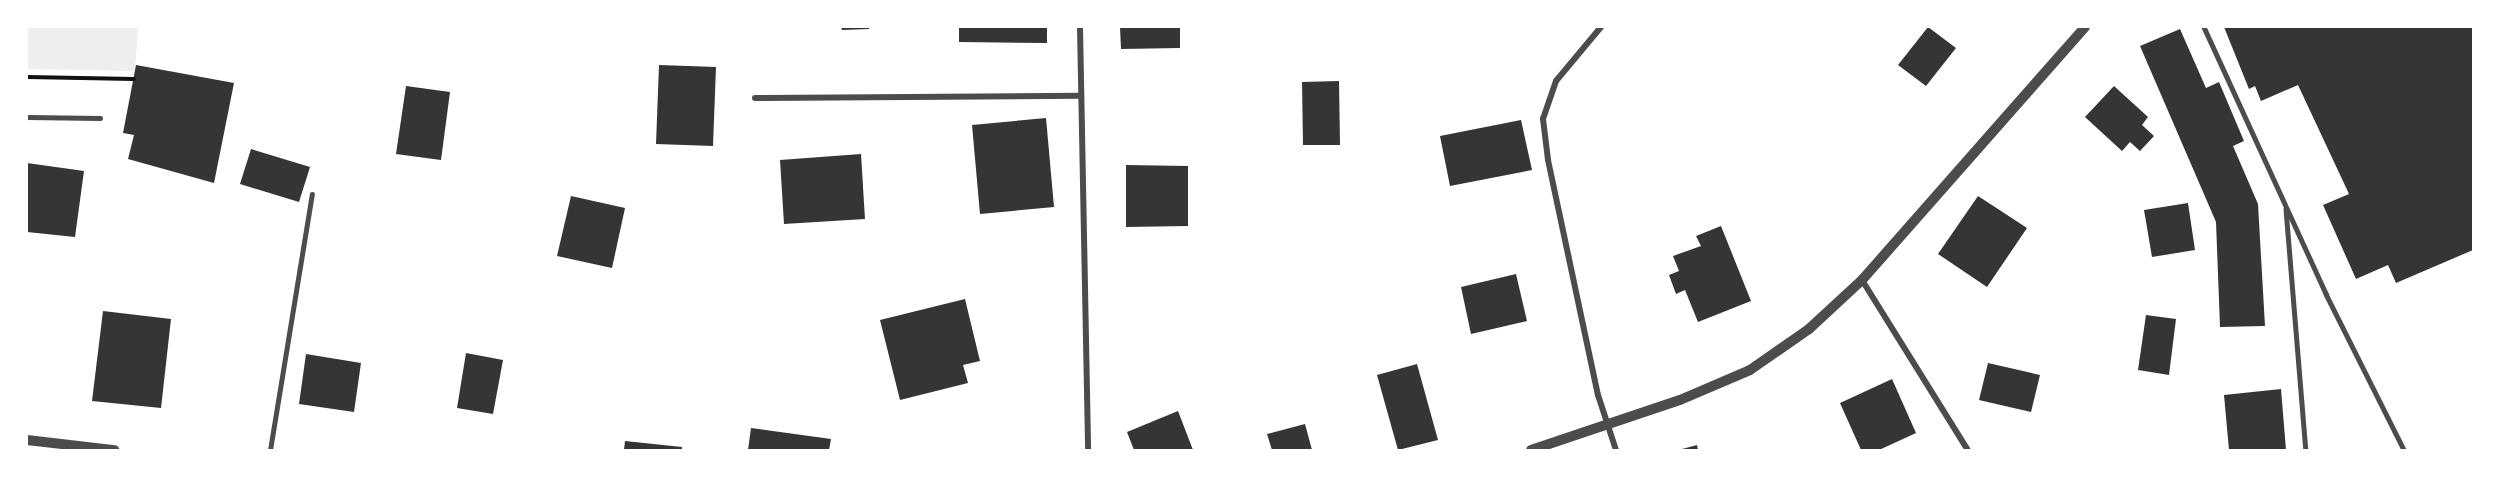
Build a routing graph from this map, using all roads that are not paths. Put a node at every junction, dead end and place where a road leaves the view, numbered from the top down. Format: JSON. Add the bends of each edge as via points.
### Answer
{"nodes":[{"id":1,"x":1080,"y":27,"type":"edge"},
{"id":2,"x":1601,"y":27,"type":"edge"},
{"id":3,"x":2085,"y":27,"type":"edge"},
{"id":4,"x":2204,"y":27,"type":"edge"},
{"id":5,"x":1081,"y":96,"type":"junction"},
{"id":6,"x":755,"y":98,"type":"dead end"},
{"id":7,"x":27,"y":117,"type":"edge"},
{"id":8,"x":100,"y":118,"type":"dead end"},
{"id":9,"x":312,"y":194,"type":"dead end"},
{"id":10,"x":2285,"y":204,"type":"junction"},
{"id":11,"x":1862,"y":280,"type":"junction"},
{"id":12,"x":1608,"y":424,"type":"junction"},
{"id":13,"x":27,"y":440,"type":"edge"},
{"id":14,"x":114,"y":450,"type":"edge"},
{"id":15,"x":270,"y":450,"type":"edge"},
{"id":16,"x":1088,"y":450,"type":"edge"},
{"id":17,"x":1531,"y":450,"type":"edge"},
{"id":18,"x":1616,"y":450,"type":"edge"},
{"id":19,"x":1968,"y":450,"type":"edge"},
{"id":20,"x":2306,"y":450,"type":"edge"},
{"id":21,"x":2404,"y":450,"type":"edge"}],
"edges":[{"from":1,"to":5,"type":"street"},
{"from":2,"to":12,"type":"street","via":[[1556,81],[1543,119],[1586,336]]},
{"from":3,"to":11,"type":"street"},
{"from":4,"to":10,"type":"lane"},
{"from":5,"to":6,"type":"street"},
{"from":5,"to":16,"type":"street"},
{"from":7,"to":8,"type":"lane"},
{"from":9,"to":15,"type":"lane"},
{"from":10,"to":20,"type":"lane"},
{"from":10,"to":21,"type":"lane"},
{"from":11,"to":12,"type":"street","via":[[1809,329],[1750,370],[1680,400]]},
{"from":11,"to":19,"type":"street"},
{"from":12,"to":17,"type":"street"},
{"from":12,"to":18,"type":"street"},
{"from":13,"to":14,"type":"street"}]}
